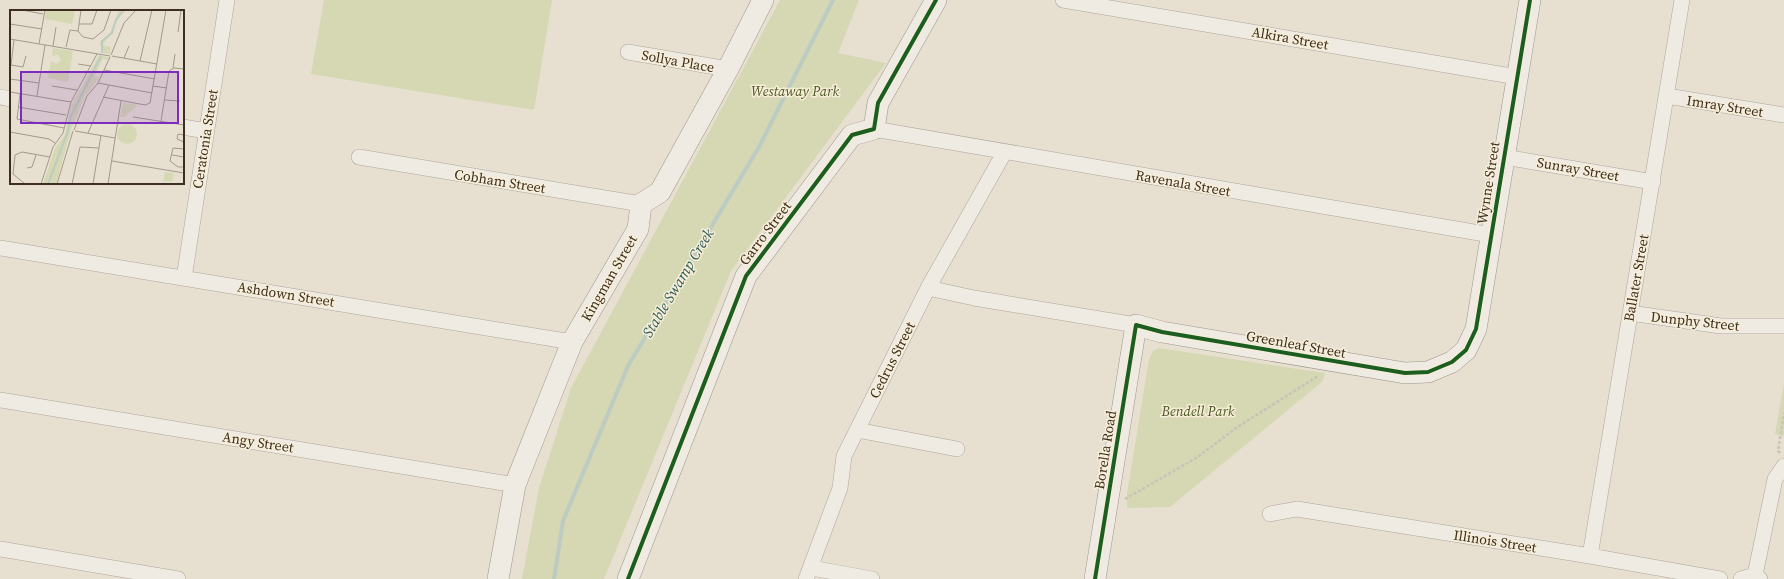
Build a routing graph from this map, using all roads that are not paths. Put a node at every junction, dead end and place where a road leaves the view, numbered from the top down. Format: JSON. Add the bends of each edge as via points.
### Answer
{"nodes":[{"id":1,"x":227,"y":0,"type":"edge"},
{"id":2,"x":763,"y":0,"type":"edge"},
{"id":3,"x":936,"y":0,"type":"edge"},
{"id":4,"x":1063,"y":0,"type":"edge"},
{"id":5,"x":1530,"y":0,"type":"edge"},
{"id":6,"x":1682,"y":0,"type":"edge"},
{"id":7,"x":628,"y":52,"type":"dead end"},
{"id":8,"x":728,"y":69,"type":"junction"},
{"id":9,"x":1517,"y":77,"type":"junction"},
{"id":10,"x":1667,"y":96,"type":"junction"},
{"id":11,"x":0,"y":97,"type":"edge"},
{"id":12,"x":10,"y":99,"type":"edge"},
{"id":13,"x":1784,"y":115,"type":"edge"},
{"id":14,"x":184,"y":127,"type":"edge"},
{"id":15,"x":874,"y":129,"type":"junction"},
{"id":16,"x":206,"y":131,"type":"junction"},
{"id":17,"x":1004,"y":153,"type":"junction"},
{"id":18,"x":359,"y":157,"type":"dead end"},
{"id":19,"x":1504,"y":157,"type":"junction"},
{"id":20,"x":1653,"y":182,"type":"junction"},
{"id":21,"x":641,"y":204,"type":"junction"},
{"id":22,"x":1491,"y":235,"type":"junction"},
{"id":23,"x":0,"y":248,"type":"edge"},
{"id":24,"x":184,"y":278,"type":"junction"},
{"id":25,"x":928,"y":288,"type":"junction"},
{"id":26,"x":1630,"y":313,"type":"junction"},
{"id":27,"x":1136,"y":325,"type":"junction"},
{"id":28,"x":1784,"y":326,"type":"edge"},
{"id":29,"x":572,"y":342,"type":"junction"},
{"id":30,"x":1452,"y":362,"type":"joint"},
{"id":31,"x":0,"y":400,"type":"edge"},
{"id":32,"x":857,"y":430,"type":"junction"},
{"id":33,"x":957,"y":449,"type":"dead end"},
{"id":34,"x":1784,"y":466,"type":"edge"},
{"id":35,"x":515,"y":485,"type":"junction"},
{"id":36,"x":1270,"y":514,"type":"dead end"},
{"id":37,"x":0,"y":549,"type":"edge"},
{"id":38,"x":1590,"y":556,"type":"junction"},
{"id":39,"x":809,"y":573,"type":"edge"},
{"id":40,"x":1752,"y":578,"type":"edge"},
{"id":41,"x":178,"y":579,"type":"edge"},
{"id":42,"x":498,"y":579,"type":"edge"},
{"id":43,"x":628,"y":579,"type":"edge"},
{"id":44,"x":872,"y":579,"type":"edge"},
{"id":45,"x":1095,"y":579,"type":"edge"},
{"id":46,"x":1720,"y":579,"type":"edge"}],
"edges":[{"from":1,"to":16,"type":"street","name":"Ceratonia Street"},
{"from":2,"to":8,"type":"street"},
{"from":3,"to":15,"type":"street","via":[[878,103]]},
{"from":4,"to":9,"type":"street","name":"Alkira Street"},
{"from":5,"to":9,"type":"street","name":"Wynne Street"},
{"from":6,"to":10,"type":"street","name":"Ballater Street"},
{"from":7,"to":8,"type":"street","name":"Sollya Place"},
{"from":8,"to":21,"type":"street","via":[[660,192]]},
{"from":9,"to":19,"type":"street","name":"Wynne Street"},
{"from":10,"to":13,"type":"street","name":"Imray Street"},
{"from":10,"to":20,"type":"street","name":"Ballater Street"},
{"from":11,"to":12,"type":"street"},
{"from":14,"to":16,"type":"street"},
{"from":15,"to":17,"type":"street","name":"Ravenala Street"},
{"from":15,"to":43,"type":"street","name":"Garro Street","via":[[852,135],[746,276]]},
{"from":16,"to":24,"type":"street","name":"Ceratonia Street"},
{"from":17,"to":22,"type":"street","name":"Ravenala Street"},
{"from":17,"to":25,"type":"street","name":"Cedrus Street"},
{"from":18,"to":21,"type":"street","name":"Cobham Street"},
{"from":19,"to":20,"type":"street","name":"Sunray Street"},
{"from":19,"to":22,"type":"street","name":"Wynne Street"},
{"from":20,"to":26,"type":"street","name":"Ballater Street"},
{"from":21,"to":29,"type":"street","name":"Kingman Street","via":[[638,229]]},
{"from":22,"to":30,"type":"street","name":"Wynne Street","via":[[1476,329],[1466,350]]},
{"from":23,"to":24,"type":"street","name":"Ashdown Street"},
{"from":24,"to":29,"type":"street","name":"Ashdown Street"},
{"from":25,"to":27,"type":"street","name":"Greenleaf Street"},
{"from":25,"to":32,"type":"street","name":"Cedrus Street"},
{"from":26,"to":28,"type":"street","name":"Dunphy Street","via":[[1721,326]]},
{"from":26,"to":38,"type":"street","name":"Ballater Street"},
{"from":27,"to":30,"type":"street","name":"Greenleaf Street","via":[[1162,332],[1405,373],[1428,372]]},
{"from":27,"to":45,"type":"street","name":"Borella Road"},
{"from":29,"to":35,"type":"street","name":"Kingman Street"},
{"from":31,"to":35,"type":"street","name":"Angy Street"},
{"from":32,"to":33,"type":"street"},
{"from":32,"to":39,"type":"street","name":"Cedrus Street","via":[[844,456],[840,488]]},
{"from":34,"to":40,"type":"street","via":[[1775,479]]},
{"from":35,"to":42,"type":"street","name":"Kingman Street"},
{"from":36,"to":38,"type":"street","name":"Illinois Street","via":[[1297,509]]},
{"from":37,"to":41,"type":"street"},
{"from":38,"to":46,"type":"street","name":"Illinois Street"},
{"from":39,"to":44,"type":"street"}]}
